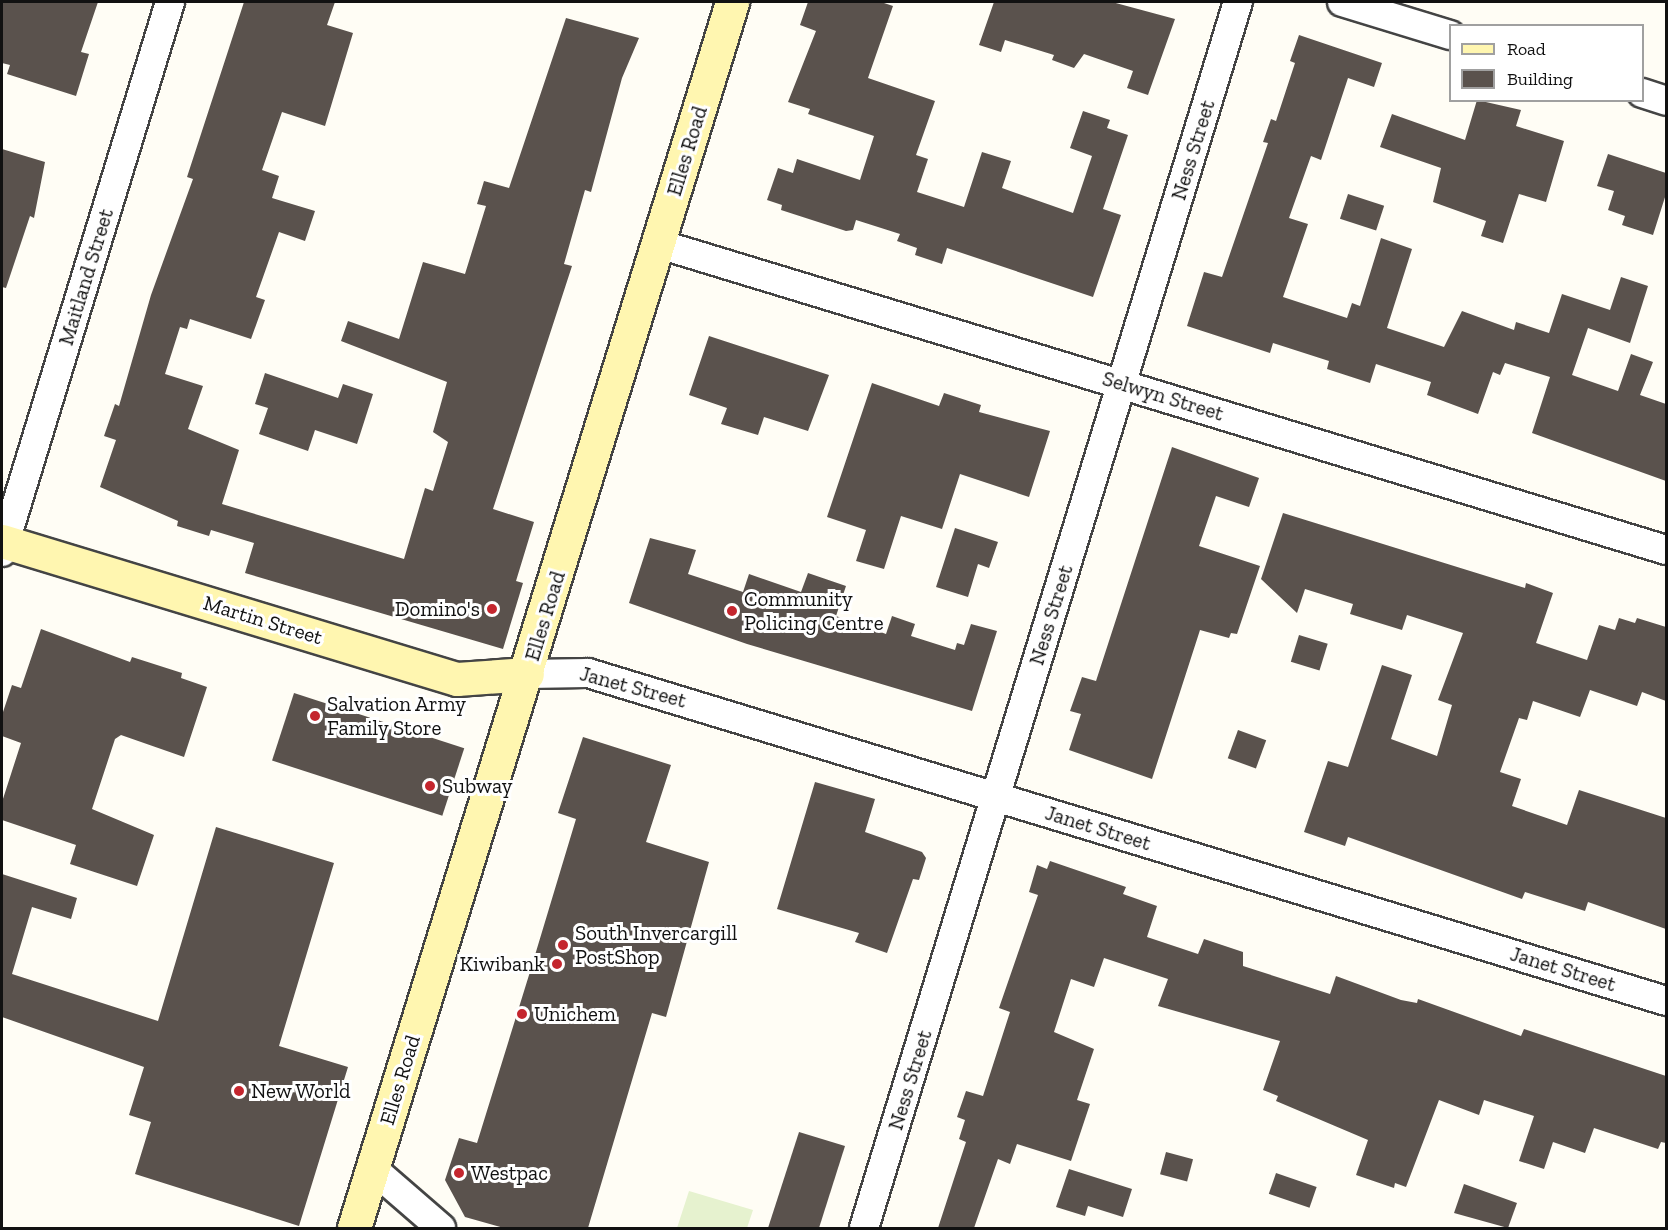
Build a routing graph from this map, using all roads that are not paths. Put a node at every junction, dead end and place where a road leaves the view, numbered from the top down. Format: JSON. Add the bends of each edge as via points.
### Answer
{"nodes":[{"id":1,"x":170,"y":2,"type":"edge"},
{"id":2,"x":732,"y":2,"type":"edge"},
{"id":3,"x":1238,"y":2,"type":"edge"},
{"id":4,"x":1342,"y":2,"type":"edge"},
{"id":5,"x":1449,"y":35,"type":"edge"},
{"id":6,"x":1644,"y":94,"type":"edge"},
{"id":7,"x":1666,"y":101,"type":"edge"},
{"id":8,"x":659,"y":244,"type":"junction"},
{"id":9,"x":1123,"y":384,"type":"junction"},
{"id":10,"x":2,"y":545,"type":"edge"},
{"id":11,"x":1666,"y":550,"type":"edge"},
{"id":12,"x":527,"y":674,"type":"junction"},
{"id":13,"x":996,"y":796,"type":"junction"},
{"id":14,"x":1666,"y":1001,"type":"edge"},
{"id":15,"x":373,"y":1169,"type":"junction"},
{"id":16,"x":354,"y":1228,"type":"edge"},
{"id":17,"x":441,"y":1228,"type":"edge"},
{"id":18,"x":864,"y":1228,"type":"edge"}],
"edges":[{"from":1,"to":10,"type":"street","name":"Maitland Street"},
{"from":2,"to":8,"type":"main road","name":"Elles Road"},
{"from":3,"to":9,"type":"street","name":"Ness Street"},
{"from":4,"to":5,"type":"street"},
{"from":6,"to":7,"type":"street"},
{"from":8,"to":9,"type":"street","name":"Selwyn Street"},
{"from":8,"to":12,"type":"main road","name":"Elles Road"},
{"from":9,"to":11,"type":"street","name":"Selwyn Street"},
{"from":9,"to":13,"type":"street","name":"Ness Street"},
{"from":10,"to":12,"type":"main road","name":"Martin Street","via":[[457,679]]},
{"from":12,"to":13,"type":"street","name":"Janet Street","via":[[588,673]]},
{"from":12,"to":15,"type":"main road","name":"Elles Road"},
{"from":13,"to":14,"type":"street","name":"Janet Street"},
{"from":13,"to":18,"type":"street","name":"Ness Street"},
{"from":15,"to":16,"type":"main road","name":"Elles Road"},
{"from":15,"to":17,"type":"street"}]}
